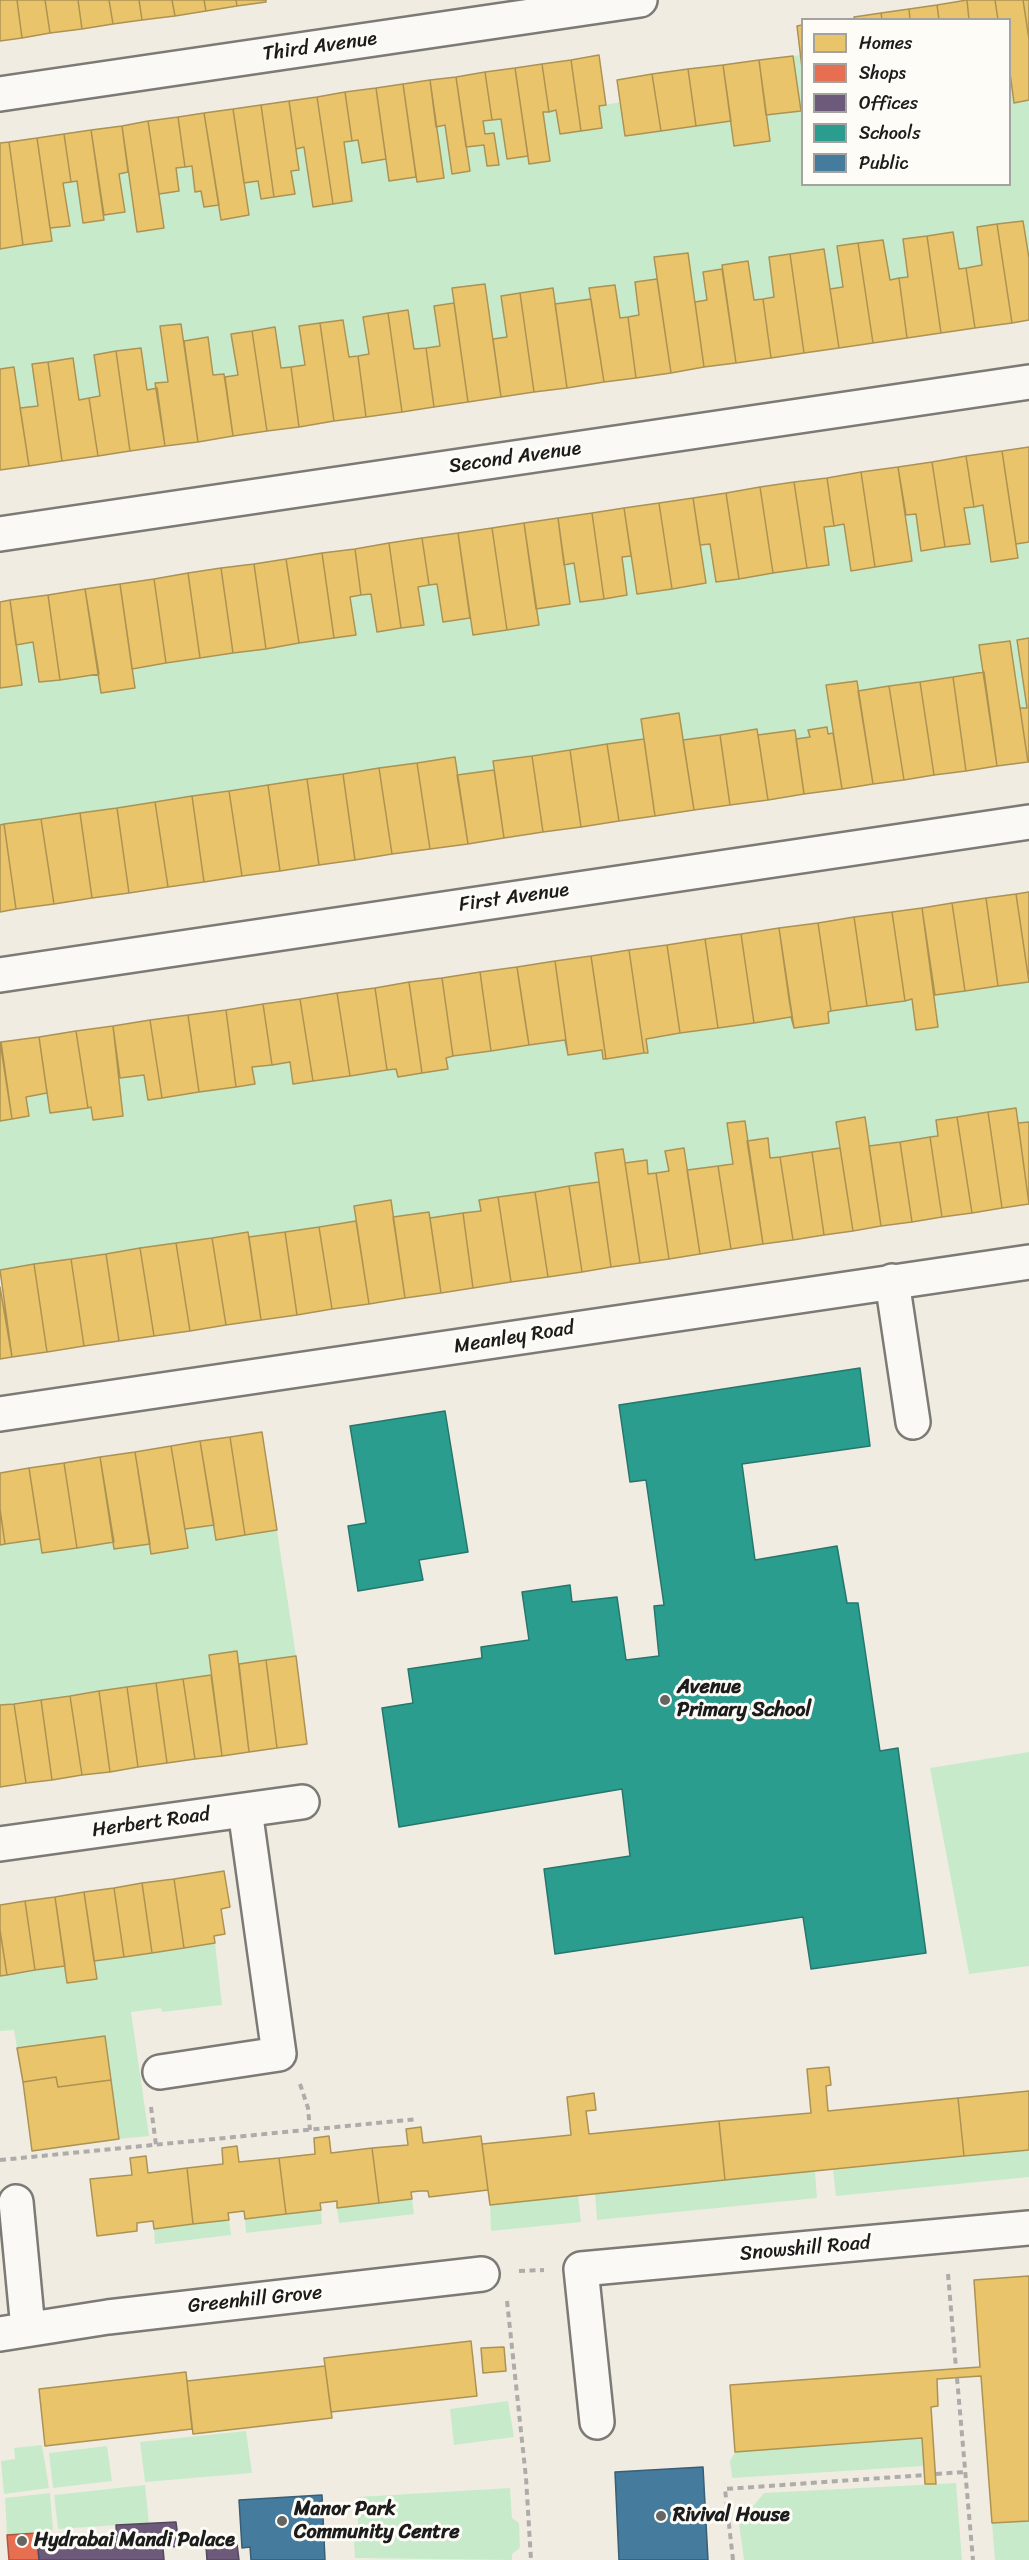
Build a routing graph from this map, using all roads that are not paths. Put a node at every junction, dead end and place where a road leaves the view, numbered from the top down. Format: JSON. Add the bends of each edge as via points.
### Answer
{"nodes":[{"id":1,"x":640,"y":0,"type":"edge"},
{"id":2,"x":0,"y":94,"type":"edge"},
{"id":3,"x":1029,"y":382,"type":"edge"},
{"id":4,"x":0,"y":534,"type":"edge"},
{"id":5,"x":1029,"y":822,"type":"edge"},
{"id":6,"x":0,"y":975,"type":"edge"},
{"id":7,"x":1029,"y":1262,"type":"edge"},
{"id":8,"x":892,"y":1281,"type":"junction"},
{"id":9,"x":0,"y":1414,"type":"edge"},
{"id":10,"x":913,"y":1422,"type":"dead end"},
{"id":11,"x":302,"y":1802,"type":"dead end"},
{"id":12,"x":245,"y":1810,"type":"junction"},
{"id":13,"x":0,"y":1844,"type":"edge"},
{"id":14,"x":160,"y":2072,"type":"dead end"},
{"id":15,"x":16,"y":2202,"type":"dead end"},
{"id":16,"x":1029,"y":2228,"type":"edge"},
{"id":17,"x":493,"y":2273,"type":"road end"},
{"id":18,"x":14,"y":2332,"type":"edge"},
{"id":19,"x":597,"y":2422,"type":"dead end"}],
"edges":[{"from":1,"to":2,"type":"street","name":"Third Avenue"},
{"from":3,"to":4,"type":"street","name":"Second Avenue"},
{"from":5,"to":6,"type":"street","name":"First Avenue"},
{"from":7,"to":8,"type":"street","name":"Meanley Road"},
{"from":8,"to":9,"type":"street","name":"Meanley Road"},
{"from":8,"to":10,"type":"street"},
{"from":11,"to":12,"type":"street","name":"Herbert Road"},
{"from":12,"to":13,"type":"street","name":"Herbert Road"},
{"from":12,"to":14,"type":"street","via":[[279,2054]]},
{"from":15,"to":18,"type":"street","name":"Greenhill Grove"},
{"from":16,"to":19,"type":"street","name":"Snowshill Road","via":[[581,2269]]},
{"from":17,"to":18,"type":"street","name":"Greenhill Grove","via":[[108,2317]]}]}
